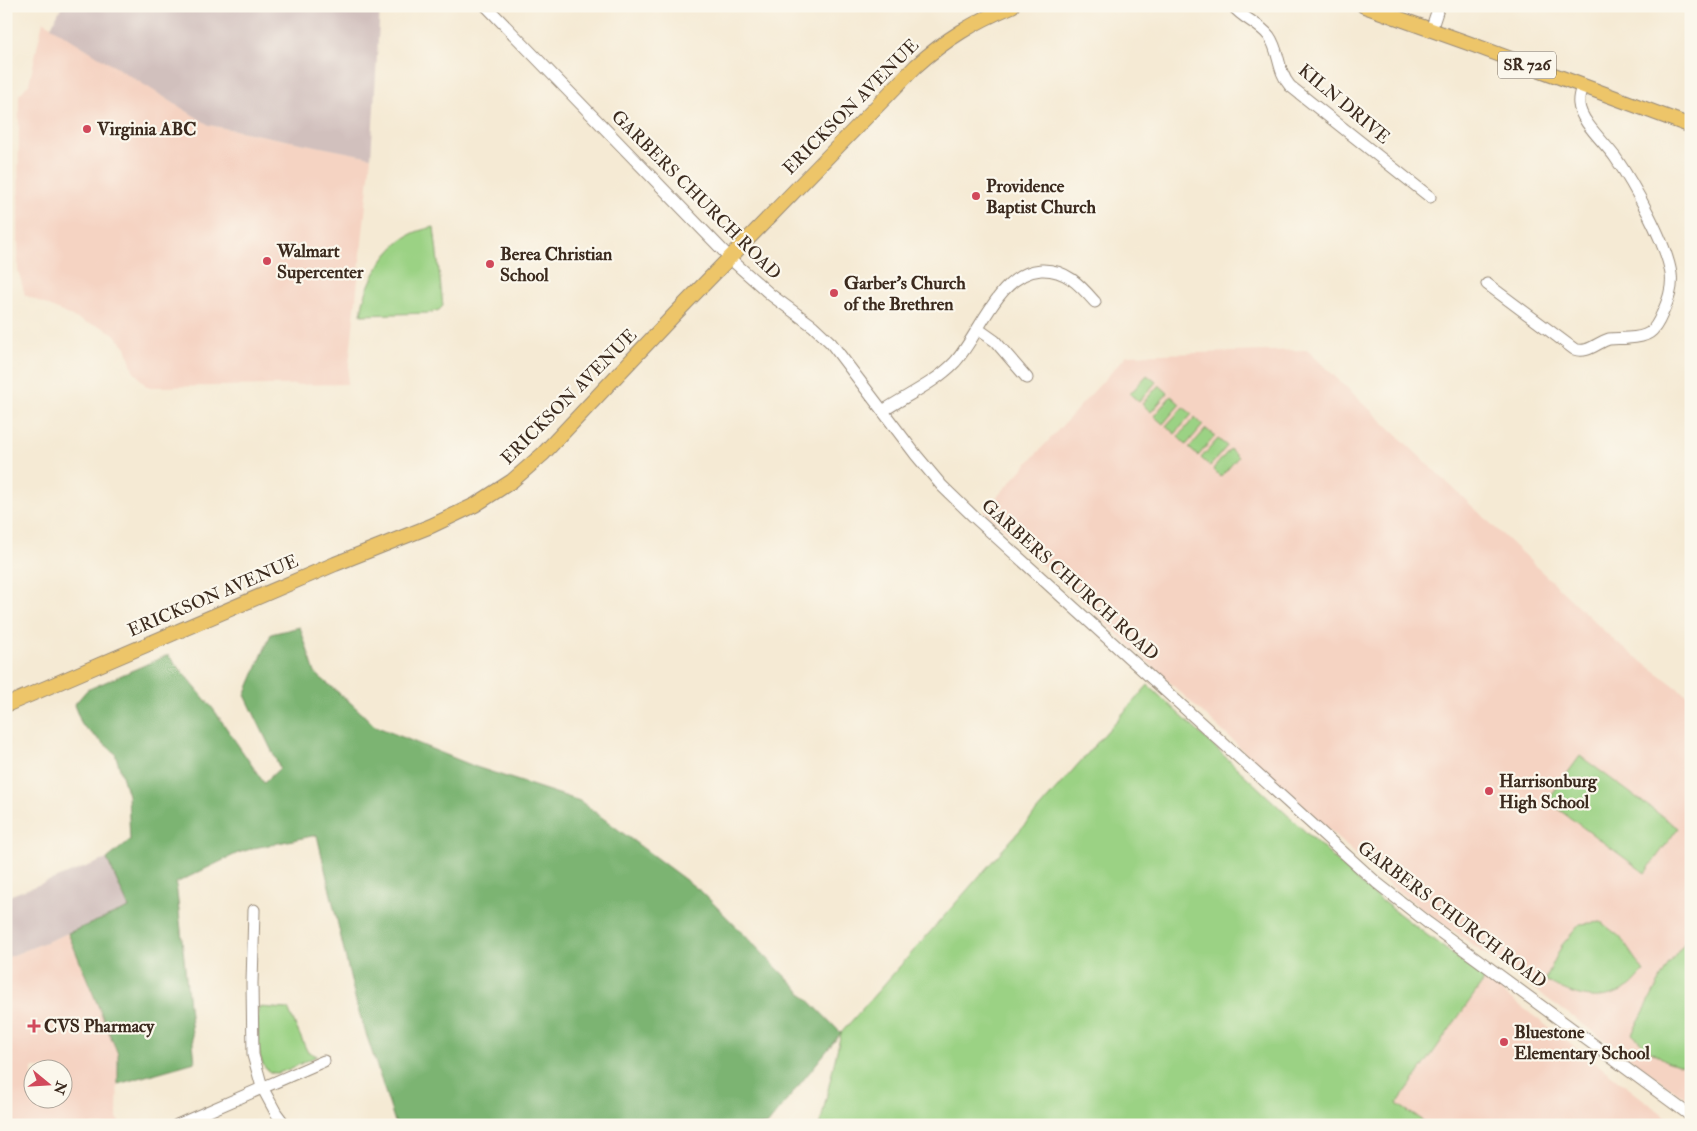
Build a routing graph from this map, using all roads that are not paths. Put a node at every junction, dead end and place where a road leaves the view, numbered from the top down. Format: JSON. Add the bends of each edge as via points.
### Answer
{"nodes":[{"id":1,"x":486,"y":6,"type":"edge"},
{"id":2,"x":1012,"y":6,"type":"edge"},
{"id":3,"x":1233,"y":6,"type":"edge"},
{"id":4,"x":1364,"y":6,"type":"edge"},
{"id":5,"x":1439,"y":6,"type":"edge"},
{"id":6,"x":1431,"y":30,"type":"junction"},
{"id":7,"x":1582,"y":86,"type":"junction"},
{"id":8,"x":1691,"y":126,"type":"edge"},
{"id":9,"x":1430,"y":197,"type":"dead end"},
{"id":10,"x":730,"y":258,"type":"junction"},
{"id":11,"x":1487,"y":284,"type":"dead end"},
{"id":12,"x":1095,"y":302,"type":"dead end"},
{"id":13,"x":978,"y":329,"type":"junction"},
{"id":14,"x":1027,"y":378,"type":"dead end"},
{"id":15,"x":883,"y":411,"type":"junction"},
{"id":16,"x":6,"y":705,"type":"edge"},
{"id":17,"x":254,"y":910,"type":"dead end"},
{"id":18,"x":324,"y":1061,"type":"dead end"},
{"id":19,"x":262,"y":1087,"type":"junction"},
{"id":20,"x":1691,"y":1116,"type":"edge"},
{"id":21,"x":177,"y":1125,"type":"edge"},
{"id":22,"x":284,"y":1125,"type":"edge"}],
"edges":[{"from":1,"to":10,"type":"street","name":"GARBERS CHURCH ROAD"},
{"from":2,"to":10,"type":"main road","name":"ERICKSON AVENUE","via":[[945,41],[916,66]]},
{"from":3,"to":9,"type":"street","name":"KILN DRIVE","via":[[1270,37],[1282,74],[1290,86]]},
{"from":4,"to":6,"type":"main road","number":"SR 726"},
{"from":5,"to":6,"type":"street"},
{"from":6,"to":7,"type":"main road","number":"SR 726"},
{"from":7,"to":8,"type":"main road","number":"SR 726"},
{"from":7,"to":11,"type":"street","via":[[1580,110],[1616,158],[1636,192],[1670,268],[1670,294],[1659,322],[1645,336],[1609,339],[1591,349],[1579,351]]},
{"from":10,"to":15,"type":"street","name":"GARBERS CHURCH ROAD","via":[[771,296],[831,342]]},
{"from":10,"to":16,"type":"main road","name":"ERICKSON AVENUE","via":[[543,454],[485,500],[431,526]]},
{"from":12,"to":13,"type":"street","via":[[1080,285],[1065,275],[1050,270],[1032,272],[1017,278],[1006,288]]},
{"from":13,"to":14,"type":"street","via":[[995,341]]},
{"from":13,"to":15,"type":"street","via":[[957,360],[944,372]]},
{"from":15,"to":20,"type":"street","name":"GARBERS CHURCH ROAD","via":[[929,471],[963,507],[1349,859],[1414,912]]},
{"from":17,"to":19,"type":"street","via":[[251,1046]]},
{"from":18,"to":19,"type":"street"},
{"from":19,"to":21,"type":"street"},
{"from":19,"to":22,"type":"street"}]}
